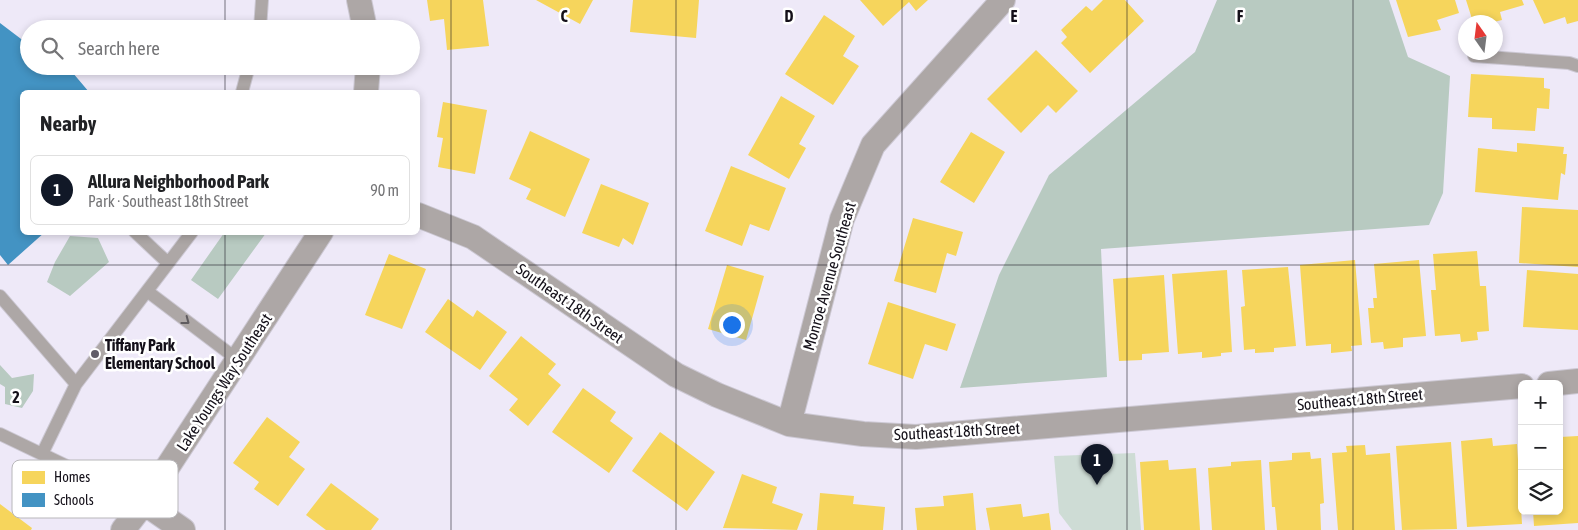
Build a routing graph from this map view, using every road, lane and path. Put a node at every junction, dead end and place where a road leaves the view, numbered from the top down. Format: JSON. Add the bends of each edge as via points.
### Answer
{"nodes":[{"id":1,"x":262,"y":0,"type":"edge"},
{"id":2,"x":359,"y":0,"type":"edge"},
{"id":3,"x":1003,"y":0,"type":"edge"},
{"id":4,"x":262,"y":20,"type":"edge"},
{"id":5,"x":363,"y":20,"type":"edge"},
{"id":6,"x":1503,"y":58,"type":"edge"},
{"id":7,"x":1578,"y":66,"type":"edge"},
{"id":8,"x":247,"y":75,"type":"edge"},
{"id":9,"x":367,"y":75,"type":"edge"},
{"id":10,"x":243,"y":90,"type":"edge"},
{"id":11,"x":366,"y":90,"type":"edge"},
{"id":12,"x":420,"y":216,"type":"edge"},
{"id":13,"x":138,"y":235,"type":"edge"},
{"id":14,"x":190,"y":235,"type":"edge"},
{"id":15,"x":320,"y":235,"type":"edge"},
{"id":16,"x":168,"y":264,"type":"junction"},
{"id":17,"x":147,"y":291,"type":"junction"},
{"id":18,"x":0,"y":296,"type":"edge"},
{"id":19,"x":238,"y":360,"type":"junction"},
{"id":20,"x":1578,"y":381,"type":"edge"},
{"id":21,"x":1563,"y":383,"type":"edge"},
{"id":22,"x":76,"y":384,"type":"junction"},
{"id":23,"x":1518,"y":386,"type":"edge"},
{"id":24,"x":788,"y":424,"type":"junction"},
{"id":25,"x":0,"y":434,"type":"edge"},
{"id":26,"x":42,"y":454,"type":"junction"},
{"id":27,"x":54,"y":460,"type":"edge"},
{"id":28,"x":172,"y":460,"type":"edge"},
{"id":29,"x":132,"y":518,"type":"edge"},
{"id":30,"x":166,"y":518,"type":"edge"},
{"id":31,"x":123,"y":530,"type":"edge"},
{"id":32,"x":183,"y":530,"type":"edge"}],
"edges":[{"from":1,"to":4,"type":"lane"},
{"from":2,"to":5,"type":"street"},
{"from":3,"to":24,"type":"street","name":"Monroe Avenue Southeast","via":[[873,145],[842,218]]},
{"from":6,"to":7,"type":"lane"},
{"from":8,"to":10,"type":"lane"},
{"from":9,"to":11,"type":"street"},
{"from":12,"to":24,"type":"street","name":"Southeast 18th Street","via":[[474,237],[676,375]]},
{"from":13,"to":16,"type":"lane"},
{"from":14,"to":16,"type":"lane"},
{"from":15,"to":19,"type":"street","name":"Lake Youngs Way Southeast"},
{"from":16,"to":17,"type":"lane"},
{"from":17,"to":19,"type":"lane","one_way":true},
{"from":17,"to":22,"type":"lane"},
{"from":18,"to":22,"type":"lane"},
{"from":19,"to":28,"type":"street","name":"Lake Youngs Way Southeast"},
{"from":20,"to":21,"type":"street"},
{"from":22,"to":26,"type":"lane"},
{"from":23,"to":24,"type":"street","name":"Southeast 18th Street","via":[[916,437]]},
{"from":25,"to":26,"type":"lane"},
{"from":26,"to":27,"type":"lane"},
{"from":29,"to":31,"type":"street","name":"Lake Youngs Way Southeast"},
{"from":30,"to":32,"type":"street"}]}
